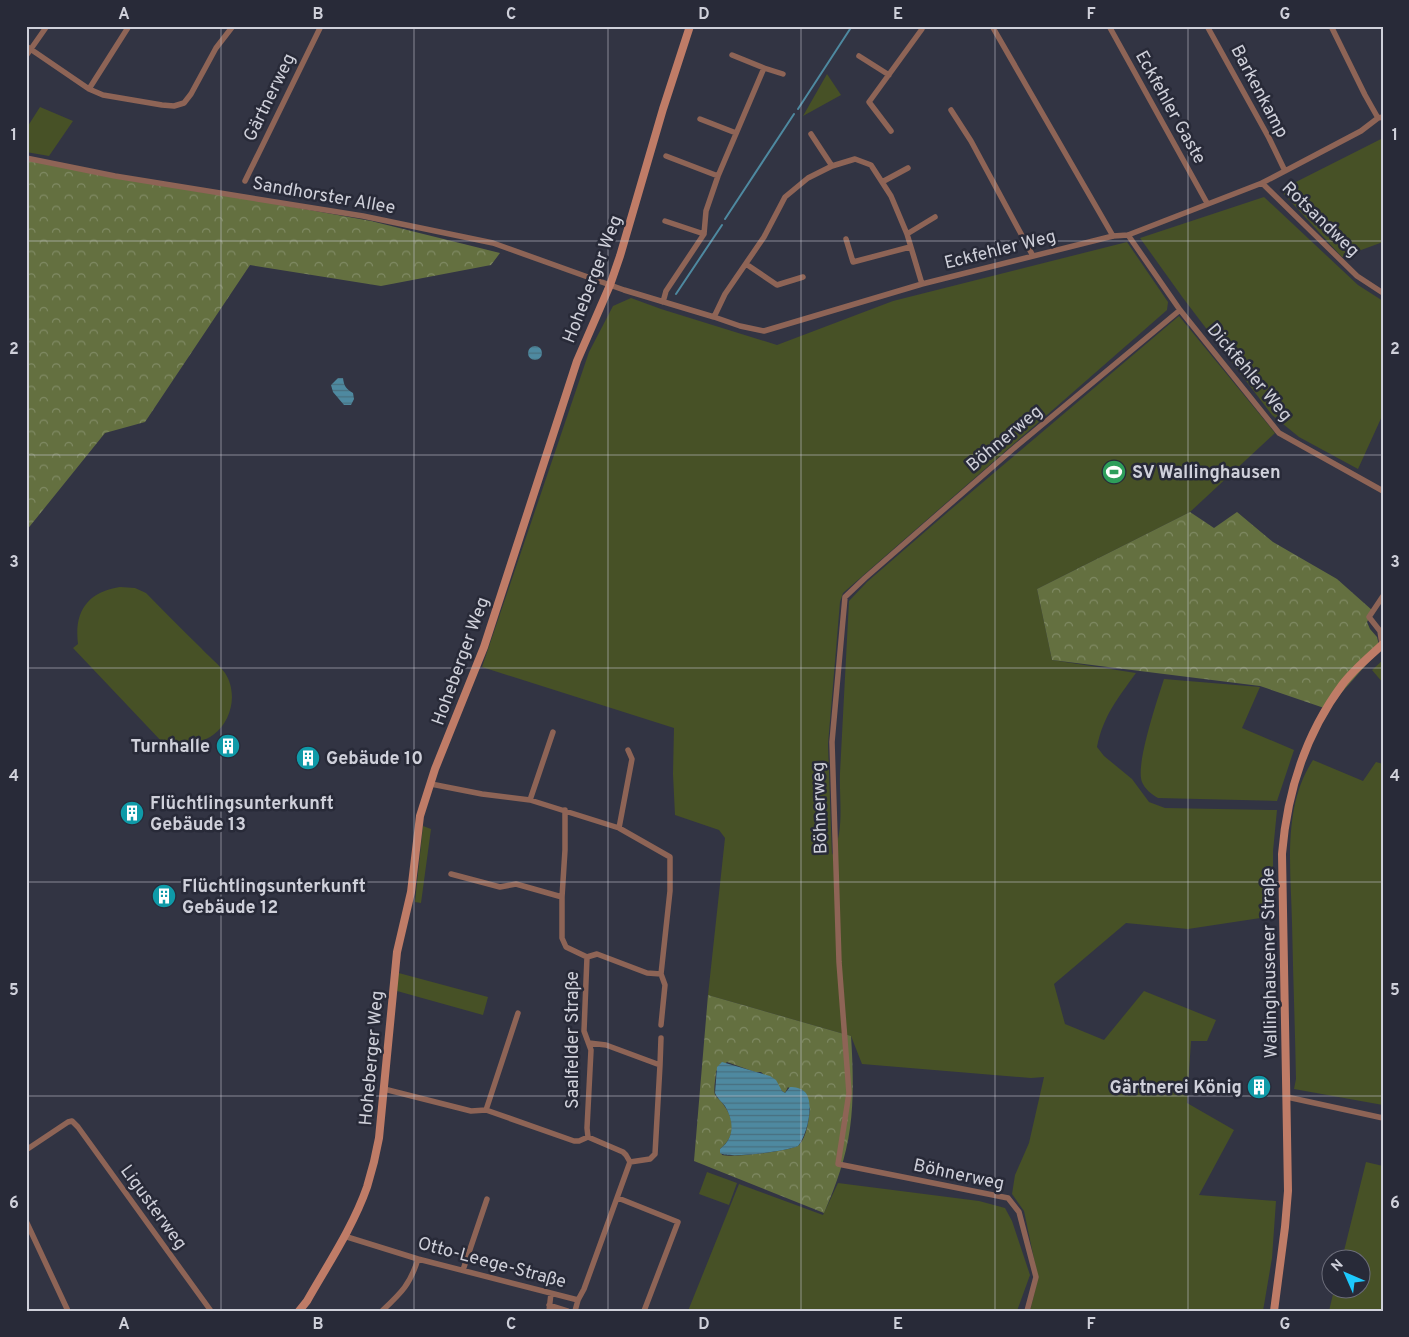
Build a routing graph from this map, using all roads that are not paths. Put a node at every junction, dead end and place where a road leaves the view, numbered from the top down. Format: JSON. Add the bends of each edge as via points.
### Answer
{"nodes":[{"id":1,"x":47,"y":26,"type":"edge"},
{"id":2,"x":129,"y":26,"type":"edge"},
{"id":3,"x":233,"y":26,"type":"edge"},
{"id":4,"x":321,"y":26,"type":"edge"},
{"id":5,"x":690,"y":26,"type":"edge"},
{"id":6,"x":921,"y":26,"type":"edge"},
{"id":7,"x":992,"y":26,"type":"edge"},
{"id":8,"x":1109,"y":26,"type":"edge"},
{"id":9,"x":1208,"y":26,"type":"edge"},
{"id":10,"x":1331,"y":26,"type":"edge"},
{"id":11,"x":29,"y":48,"type":"edge"},
{"id":12,"x":732,"y":55,"type":"dead end"},
{"id":13,"x":26,"y":56,"type":"edge"},
{"id":14,"x":859,"y":56,"type":"dead end"},
{"id":15,"x":764,"y":68,"type":"junction"},
{"id":16,"x":783,"y":74,"type":"dead end"},
{"id":17,"x":889,"y":75,"type":"junction"},
{"id":18,"x":89,"y":89,"type":"junction"},
{"id":19,"x":951,"y":110,"type":"dead end"},
{"id":20,"x":1380,"y":117,"type":"edge"},
{"id":21,"x":700,"y":119,"type":"dead end"},
{"id":22,"x":891,"y":131,"type":"dead end"},
{"id":23,"x":736,"y":133,"type":"junction"},
{"id":24,"x":811,"y":134,"type":"dead end"},
{"id":25,"x":666,"y":156,"type":"dead end"},
{"id":26,"x":26,"y":158,"type":"edge"},
{"id":27,"x":832,"y":166,"type":"junction"},
{"id":28,"x":908,"y":168,"type":"dead end"},
{"id":29,"x":1284,"y":171,"type":"junction"},
{"id":30,"x":718,"y":176,"type":"junction"},
{"id":31,"x":245,"y":181,"type":"dead end"},
{"id":32,"x":882,"y":182,"type":"junction"},
{"id":33,"x":1262,"y":183,"type":"junction"},
{"id":34,"x":1207,"y":203,"type":"junction"},
{"id":35,"x":935,"y":217,"type":"dead end"},
{"id":36,"x":666,"y":221,"type":"dead end"},
{"id":37,"x":704,"y":234,"type":"junction"},
{"id":38,"x":907,"y":234,"type":"junction"},
{"id":39,"x":1128,"y":235,"type":"junction"},
{"id":40,"x":1113,"y":236,"type":"junction"},
{"id":41,"x":846,"y":239,"type":"dead end"},
{"id":42,"x":910,"y":247,"type":"junction"},
{"id":43,"x":1033,"y":256,"type":"junction"},
{"id":44,"x":746,"y":264,"type":"junction"},
{"id":45,"x":803,"y":276,"type":"dead end"},
{"id":46,"x":922,"y":284,"type":"junction"},
{"id":47,"x":610,"y":285,"type":"junction"},
{"id":48,"x":1383,"y":293,"type":"edge"},
{"id":49,"x":663,"y":302,"type":"junction"},
{"id":50,"x":1180,"y":310,"type":"junction"},
{"id":51,"x":714,"y":317,"type":"junction"},
{"id":52,"x":1383,"y":490,"type":"edge"},
{"id":53,"x":1383,"y":596,"type":"edge"},
{"id":54,"x":1383,"y":644,"type":"edge"},
{"id":55,"x":553,"y":732,"type":"dead end"},
{"id":56,"x":628,"y":750,"type":"dead end"},
{"id":57,"x":430,"y":784,"type":"junction"},
{"id":58,"x":530,"y":800,"type":"junction"},
{"id":59,"x":565,"y":810,"type":"junction"},
{"id":60,"x":619,"y":828,"type":"junction"},
{"id":61,"x":451,"y":874,"type":"dead end"},
{"id":62,"x":562,"y":897,"type":"junction"},
{"id":63,"x":587,"y":957,"type":"junction"},
{"id":64,"x":661,"y":974,"type":"junction"},
{"id":65,"x":518,"y":1014,"type":"dead end"},
{"id":66,"x":661,"y":1025,"type":"dead end"},
{"id":67,"x":661,"y":1038,"type":"dead end"},
{"id":68,"x":589,"y":1043,"type":"junction"},
{"id":69,"x":660,"y":1065,"type":"junction"},
{"id":70,"x":384,"y":1089,"type":"junction"},
{"id":71,"x":1287,"y":1097,"type":"junction"},
{"id":72,"x":486,"y":1110,"type":"junction"},
{"id":73,"x":1383,"y":1118,"type":"edge"},
{"id":74,"x":588,"y":1137,"type":"junction"},
{"id":75,"x":26,"y":1150,"type":"edge"},
{"id":76,"x":630,"y":1162,"type":"junction"},
{"id":77,"x":618,"y":1198,"type":"junction"},
{"id":78,"x":487,"y":1199,"type":"dead end"},
{"id":79,"x":26,"y":1221,"type":"edge"},
{"id":80,"x":344,"y":1236,"type":"junction"},
{"id":81,"x":418,"y":1259,"type":"junction"},
{"id":82,"x":463,"y":1270,"type":"junction"},
{"id":83,"x":551,"y":1293,"type":"junction"},
{"id":84,"x":578,"y":1300,"type":"junction"},
{"id":85,"x":549,"y":1308,"type":"edge"},
{"id":86,"x":68,"y":1311,"type":"edge"},
{"id":87,"x":211,"y":1311,"type":"edge"},
{"id":88,"x":299,"y":1311,"type":"edge"},
{"id":89,"x":382,"y":1311,"type":"edge"},
{"id":90,"x":568,"y":1311,"type":"edge"},
{"id":91,"x":575,"y":1311,"type":"edge"},
{"id":92,"x":644,"y":1311,"type":"edge"},
{"id":93,"x":1027,"y":1311,"type":"edge"},
{"id":94,"x":1274,"y":1311,"type":"edge"}],
"edges":[{"from":1,"to":11,"type":"street"},
{"from":2,"to":18,"type":"street"},
{"from":3,"to":18,"type":"street","via":[[216,48],[184,104],[162,105],[103,95]]},
{"from":4,"to":31,"type":"street","name":"Gärtnerweg"},
{"from":5,"to":47,"type":"street","name":"Hoheberger Weg"},
{"from":6,"to":17,"type":"street"},
{"from":7,"to":40,"type":"street"},
{"from":8,"to":34,"type":"street","name":"Eckfehler Gaste"},
{"from":9,"to":29,"type":"street","name":"Barkenkamp","via":[[1270,138]]},
{"from":10,"to":20,"type":"street","via":[[1365,95]]},
{"from":11,"to":13,"type":"street"},
{"from":11,"to":18,"type":"street"},
{"from":12,"to":15,"type":"street"},
{"from":14,"to":17,"type":"street"},
{"from":15,"to":16,"type":"street"},
{"from":15,"to":23,"type":"street"},
{"from":17,"to":22,"type":"street","via":[[869,102]]},
{"from":19,"to":43,"type":"street"},
{"from":20,"to":29,"type":"street","name":"Eckfehler Weg","via":[[1361,131]]},
{"from":21,"to":23,"type":"street"},
{"from":23,"to":30,"type":"street"},
{"from":24,"to":27,"type":"street"},
{"from":25,"to":30,"type":"street"},
{"from":26,"to":47,"type":"street","name":"Sandhorster Allee","via":[[115,176],[326,209],[493,243]]},
{"from":27,"to":32,"type":"street","via":[[855,159],[872,165]]},
{"from":27,"to":44,"type":"street","via":[[808,178],[785,197]]},
{"from":28,"to":32,"type":"street"},
{"from":29,"to":33,"type":"street","name":"Eckfehler Weg"},
{"from":30,"to":37,"type":"street","via":[[706,211]]},
{"from":32,"to":38,"type":"street"},
{"from":33,"to":34,"type":"street","name":"Eckfehler Weg"},
{"from":33,"to":48,"type":"street","name":"Rotsandweg","via":[[1357,276]]},
{"from":34,"to":39,"type":"street","name":"Eckfehler Weg"},
{"from":35,"to":38,"type":"street"},
{"from":36,"to":37,"type":"street"},
{"from":37,"to":49,"type":"street","via":[[666,291]]},
{"from":38,"to":42,"type":"street"},
{"from":39,"to":40,"type":"street","name":"Eckfehler Weg"},
{"from":39,"to":50,"type":"street","name":"Dickfehler Weg"},
{"from":40,"to":43,"type":"street","name":"Eckfehler Weg"},
{"from":41,"to":42,"type":"street","via":[[853,262]]},
{"from":42,"to":46,"type":"street"},
{"from":43,"to":46,"type":"street","name":"Eckfehler Weg"},
{"from":44,"to":45,"type":"street","via":[[777,285]]},
{"from":44,"to":51,"type":"street"},
{"from":46,"to":51,"type":"street","name":"Eckfehler Weg","via":[[764,331]]},
{"from":47,"to":49,"type":"street","name":"Eckfehler Weg"},
{"from":47,"to":57,"type":"street","name":"Hoheberger Weg","via":[[577,361],[484,647]]},
{"from":49,"to":51,"type":"street","name":"Eckfehler Weg"},
{"from":50,"to":52,"type":"street","name":"Dickfehler Weg","via":[[1279,433]]},
{"from":50,"to":93,"type":"street","name":"Böhnerweg","via":[[998,462],[845,597],[832,742],[839,962],[849,1093],[838,1164],[1008,1198],[1019,1212],[1036,1277]]},
{"from":53,"to":54,"type":"street","via":[[1369,617],[1380,631]]},
{"from":54,"to":71,"type":"street","name":"Wallinghausener Straße","via":[[1343,684],[1326,708],[1299,763],[1287,807],[1282,854]]},
{"from":55,"to":58,"type":"street"},
{"from":56,"to":60,"type":"street","via":[[632,759]]},
{"from":57,"to":58,"type":"street"},
{"from":57,"to":70,"type":"street","name":"Hoheberger Weg","via":[[420,816],[411,892],[397,952]]},
{"from":58,"to":59,"type":"street"},
{"from":59,"to":60,"type":"street"},
{"from":59,"to":62,"type":"street","name":"Saalfelder Straße"},
{"from":60,"to":64,"type":"street","via":[[670,857],[670,891]]},
{"from":61,"to":62,"type":"street","via":[[500,887],[516,884]]},
{"from":62,"to":63,"type":"street","name":"Saalfelder Straße","via":[[562,938],[566,947]]},
{"from":63,"to":64,"type":"street","via":[[597,954],[646,973]]},
{"from":63,"to":68,"type":"street","name":"Saalfelder Straße","via":[[584,1031]]},
{"from":64,"to":66,"type":"street","via":[[665,985]]},
{"from":65,"to":72,"type":"street"},
{"from":67,"to":69,"type":"street"},
{"from":68,"to":69,"type":"street","via":[[606,1045]]},
{"from":68,"to":74,"type":"street","name":"Saalfelder Straße"},
{"from":69,"to":76,"type":"street","via":[[655,1154],[650,1159]]},
{"from":70,"to":72,"type":"street","via":[[471,1111]]},
{"from":70,"to":80,"type":"street","name":"Hoheberger Weg","via":[[374,1165]]},
{"from":71,"to":73,"type":"street"},
{"from":71,"to":94,"type":"street","name":"Wallinghausener Straße","via":[[1288,1191]]},
{"from":72,"to":74,"type":"street","via":[[574,1141]]},
{"from":74,"to":76,"type":"street","via":[[623,1152]]},
{"from":75,"to":87,"type":"street","name":"Ligusterweg","via":[[72,1122]]},
{"from":76,"to":77,"type":"street","name":"Otto-Leege-Straße"},
{"from":77,"to":84,"type":"street","name":"Otto-Leege-Straße"},
{"from":77,"to":92,"type":"street","via":[[678,1222]]},
{"from":78,"to":82,"type":"street"},
{"from":79,"to":86,"type":"street"},
{"from":80,"to":81,"type":"street","name":"Otto-Leege-Straße"},
{"from":80,"to":88,"type":"street","name":"Hoheberger Weg"},
{"from":81,"to":82,"type":"street","name":"Otto-Leege-Straße"},
{"from":81,"to":89,"type":"street","via":[[412,1278]]},
{"from":82,"to":83,"type":"street","name":"Otto-Leege-Straße"},
{"from":83,"to":84,"type":"street","name":"Otto-Leege-Straße"},
{"from":83,"to":85,"type":"street"},
{"from":84,"to":91,"type":"street"},
{"from":85,"to":90,"type":"street"}]}
